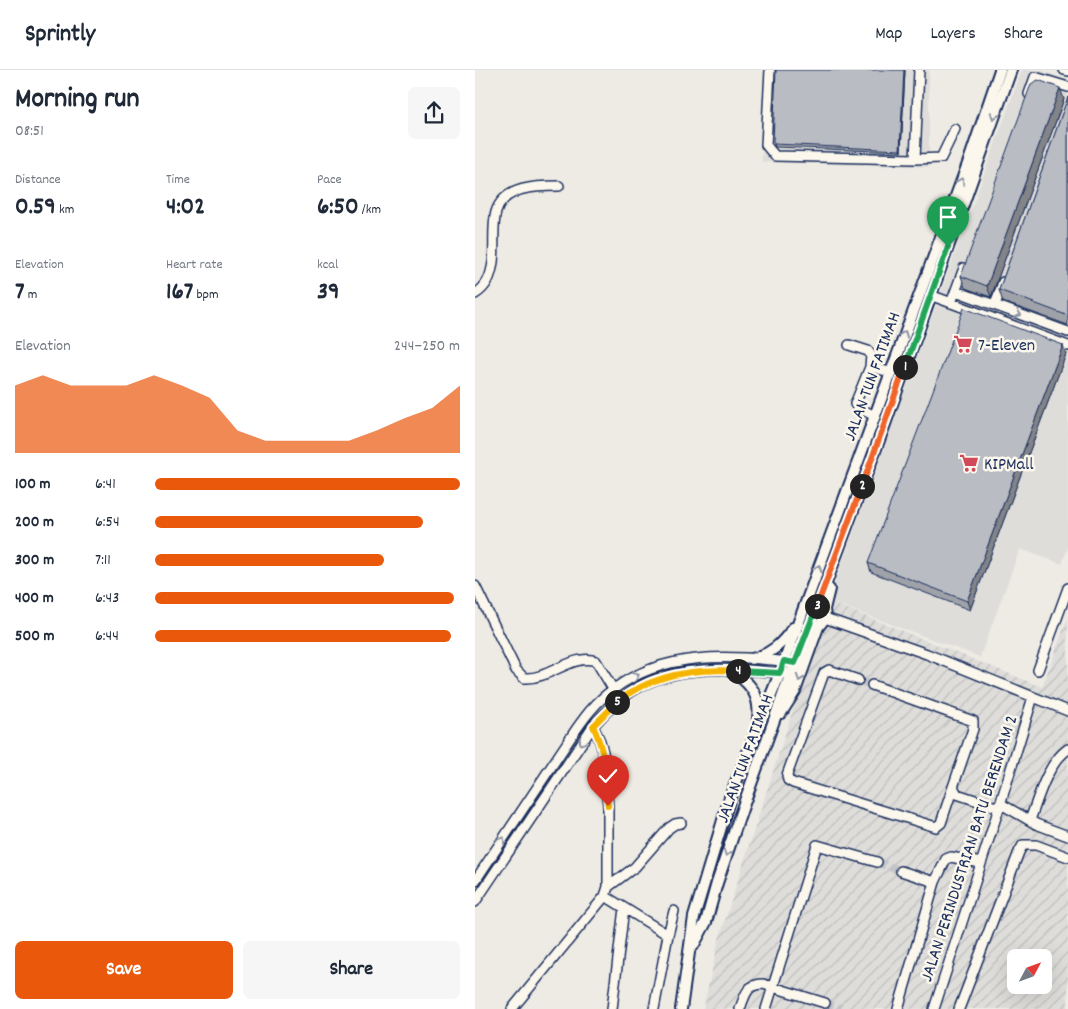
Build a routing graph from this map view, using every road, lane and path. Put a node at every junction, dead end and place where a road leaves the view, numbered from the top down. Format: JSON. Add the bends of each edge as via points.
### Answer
{"nodes":[{"id":1,"x":770,"y":70,"type":"edge"},
{"id":2,"x":919,"y":70,"type":"edge"},
{"id":3,"x":1000,"y":70,"type":"edge"},
{"id":4,"x":1011,"y":70,"type":"edge"},
{"id":5,"x":1064,"y":70,"type":"edge"},
{"id":6,"x":1068,"y":71,"type":"edge"},
{"id":7,"x":1068,"y":87,"type":"edge"},
{"id":8,"x":1025,"y":105,"type":"edge"},
{"id":9,"x":955,"y":129,"type":"dead end"},
{"id":10,"x":915,"y":159,"type":"junction"},
{"id":11,"x":559,"y":186,"type":"dead end"},
{"id":12,"x":966,"y":263,"type":"edge"},
{"id":13,"x":1008,"y":269,"type":"edge"},
{"id":14,"x":956,"y":291,"type":"junction"},
{"id":15,"x":475,"y":294,"type":"edge"},
{"id":16,"x":930,"y":295,"type":"junction"},
{"id":17,"x":951,"y":303,"type":"junction"},
{"id":18,"x":995,"y":305,"type":"junction"},
{"id":19,"x":1068,"y":332,"type":"edge"},
{"id":20,"x":849,"y":345,"type":"dead end"},
{"id":21,"x":1068,"y":346,"type":"edge"},
{"id":22,"x":870,"y":367,"type":"junction"},
{"id":23,"x":890,"y":372,"type":"junction"},
{"id":24,"x":875,"y":416,"type":"junction"},
{"id":25,"x":827,"y":583,"type":"junction"},
{"id":26,"x":475,"y":586,"type":"edge"},
{"id":27,"x":1068,"y":588,"type":"edge"},
{"id":28,"x":801,"y":614,"type":"junction"},
{"id":29,"x":825,"y":618,"type":"junction"},
{"id":30,"x":752,"y":659,"type":"junction"},
{"id":31,"x":784,"y":661,"type":"junction"},
{"id":32,"x":795,"y":663,"type":"junction"},
{"id":33,"x":730,"y":670,"type":"junction"},
{"id":34,"x":1038,"y":670,"type":"dead end"},
{"id":35,"x":780,"y":673,"type":"junction"},
{"id":36,"x":791,"y":675,"type":"junction"},
{"id":37,"x":858,"y":680,"type":"tunnel mouth"},
{"id":38,"x":872,"y":685,"type":"tunnel mouth"},
{"id":39,"x":613,"y":689,"type":"junction"},
{"id":40,"x":1033,"y":698,"type":"junction"},
{"id":41,"x":1068,"y":711,"type":"edge"},
{"id":42,"x":776,"y":719,"type":"junction"},
{"id":43,"x":593,"y":726,"type":"junction"},
{"id":44,"x":757,"y":727,"type":"junction"},
{"id":45,"x":1068,"y":749,"type":"edge"},
{"id":46,"x":953,"y":787,"type":"junction"},
{"id":47,"x":1000,"y":806,"type":"junction"},
{"id":48,"x":1029,"y":820,"type":"junction"},
{"id":49,"x":681,"y":823,"type":"dead end"},
{"id":50,"x":1068,"y":836,"type":"edge"},
{"id":51,"x":1068,"y":857,"type":"edge"},
{"id":52,"x":877,"y":862,"type":"tunnel mouth"},
{"id":53,"x":981,"y":863,"type":"junction"},
{"id":54,"x":901,"y":871,"type":"tunnel mouth"},
{"id":55,"x":475,"y":881,"type":"edge"},
{"id":56,"x":935,"y":882,"type":"junction"},
{"id":57,"x":607,"y":892,"type":"junction"},
{"id":58,"x":475,"y":902,"type":"edge"},
{"id":59,"x":624,"y":908,"type":"junction"},
{"id":60,"x":674,"y":911,"type":"dead end"},
{"id":61,"x":668,"y":934,"type":"junction"},
{"id":62,"x":691,"y":949,"type":"junction"},
{"id":63,"x":774,"y":987,"type":"junction"},
{"id":64,"x":825,"y":1003,"type":"tunnel mouth"},
{"id":65,"x":512,"y":1009,"type":"edge"},
{"id":66,"x":612,"y":1009,"type":"edge"},
{"id":67,"x":654,"y":1009,"type":"edge"},
{"id":68,"x":681,"y":1009,"type":"edge"},
{"id":69,"x":740,"y":1009,"type":"edge"},
{"id":70,"x":766,"y":1009,"type":"edge"},
{"id":71,"x":898,"y":1009,"type":"edge"},
{"id":72,"x":934,"y":1009,"type":"edge"},
{"id":73,"x":959,"y":1009,"type":"edge"}],
"edges":[{"from":1,"to":10,"type":"street","via":[[766,146],[775,156]]},
{"from":2,"to":10,"type":"street"},
{"from":23,"to":3,"type":"main road","name":"JALAN TUN FATIMAH","one_way":true},
{"from":4,"to":16,"type":"main road","name":"JALAN TUN FATIMAH","one_way":true},
{"from":5,"to":6,"type":"street"},
{"from":7,"to":8,"type":"street","via":[[1035,77]]},
{"from":9,"to":10,"type":"street","via":[[941,158]]},
{"from":11,"to":15,"type":"street","via":[[522,189],[501,202],[496,212],[492,270],[488,281]]},
{"from":12,"to":14,"type":"street"},
{"from":13,"to":18,"type":"street"},
{"from":14,"to":17,"type":"street"},
{"from":14,"to":18,"type":"street"},
{"from":16,"to":17,"type":"street"},
{"from":16,"to":25,"type":"main road","name":"JALAN TUN FATIMAH"},
{"from":17,"to":21,"type":"street"},
{"from":18,"to":19,"type":"street","one_way":true},
{"from":20,"to":22,"type":"street","via":[[868,351]]},
{"from":22,"to":23,"type":"street"},
{"from":22,"to":24,"type":"street","via":[[855,404]]},
{"from":23,"to":24,"type":"main road","name":"JALAN TUN FATIMAH"},
{"from":28,"to":24,"type":"main road","name":"JALAN TUN FATIMAH","one_way":true},
{"from":25,"to":29,"type":"main road"},
{"from":25,"to":32,"type":"main road","name":"JALAN TUN FATIMAH"},
{"from":26,"to":39,"type":"street","via":[[516,670],[524,678],[538,677],[589,658],[596,660]]},
{"from":27,"to":34,"type":"street"},
{"from":28,"to":30,"type":"main road","via":[[777,647]]},
{"from":28,"to":31,"type":"main road","name":"JALAN TUN FATIMAH"},
{"from":29,"to":40,"type":"street","via":[[927,654]]},
{"from":29,"to":42,"type":"main road","one_way":true,"via":[[818,627],[795,691]]},
{"from":30,"to":31,"type":"street"},
{"from":39,"to":30,"type":"street","one_way":true,"via":[[632,677],[672,662],[726,657]]},
{"from":31,"to":32,"type":"street"},
{"from":31,"to":35,"type":"main road","name":"JALAN TUN FATIMAH"},
{"from":32,"to":36,"type":"main road","name":"JALAN TUN FATIMAH"},
{"from":33,"to":35,"type":"street"},
{"from":33,"to":43,"type":"street","via":[[661,677],[642,685],[610,708]]},
{"from":33,"to":44,"type":"main road","via":[[749,684],[755,693],[759,712]]},
{"from":35,"to":36,"type":"street"},
{"from":35,"to":44,"type":"main road","name":"JALAN TUN FATIMAH"},
{"from":36,"to":42,"type":"main road","name":"JALAN TUN FATIMAH"},
{"from":37,"to":46,"type":"street","via":[[829,670],[824,673],[787,775],[789,780],[936,827],[941,823]]},
{"from":38,"to":46,"type":"street","via":[[973,722]]},
{"from":55,"to":39,"type":"street","one_way":true,"via":[[571,737]]},
{"from":40,"to":41,"type":"street"},
{"from":40,"to":47,"type":"street","name":"JALAN PERINDUSTRIAN BATU BERENDAM 2"},
{"from":42,"to":62,"type":"main road","name":"JALAN TUN FATIMAH","one_way":true,"via":[[723,864],[706,922]]},
{"from":43,"to":57,"type":"street","via":[[603,752],[607,797]]},
{"from":43,"to":58,"type":"street","one_way":true},
{"from":44,"to":62,"type":"main road","name":"JALAN TUN FATIMAH","via":[[730,797],[694,917]]},
{"from":45,"to":48,"type":"street","via":[[1061,754],[1046,778]]},
{"from":46,"to":47,"type":"street","via":[[957,794]]},
{"from":47,"to":48,"type":"street"},
{"from":47,"to":53,"type":"street","name":"JALAN PERINDUSTRIAN BATU BERENDAM 2"},
{"from":48,"to":50,"type":"street"},
{"from":49,"to":57,"type":"street","via":[[669,828],[635,867]]},
{"from":51,"to":73,"type":"street","via":[[1036,845],[1023,845]]},
{"from":52,"to":63,"type":"street","via":[[817,845]]},
{"from":53,"to":56,"type":"street","via":[[945,858]]},
{"from":53,"to":72,"type":"street","name":"JALAN PERINDUSTRIAN BATU BERENDAM 2"},
{"from":54,"to":56,"type":"street"},
{"from":56,"to":71,"type":"street"},
{"from":57,"to":59,"type":"street"},
{"from":57,"to":65,"type":"street"},
{"from":59,"to":61,"type":"street"},
{"from":59,"to":66,"type":"street"},
{"from":60,"to":61,"type":"street"},
{"from":61,"to":67,"type":"street"},
{"from":62,"to":68,"type":"main road","name":"JALAN TUN FATIMAH"},
{"from":63,"to":64,"type":"street"},
{"from":63,"to":69,"type":"street","via":[[763,984],[750,987]]},
{"from":63,"to":70,"type":"street"}]}
